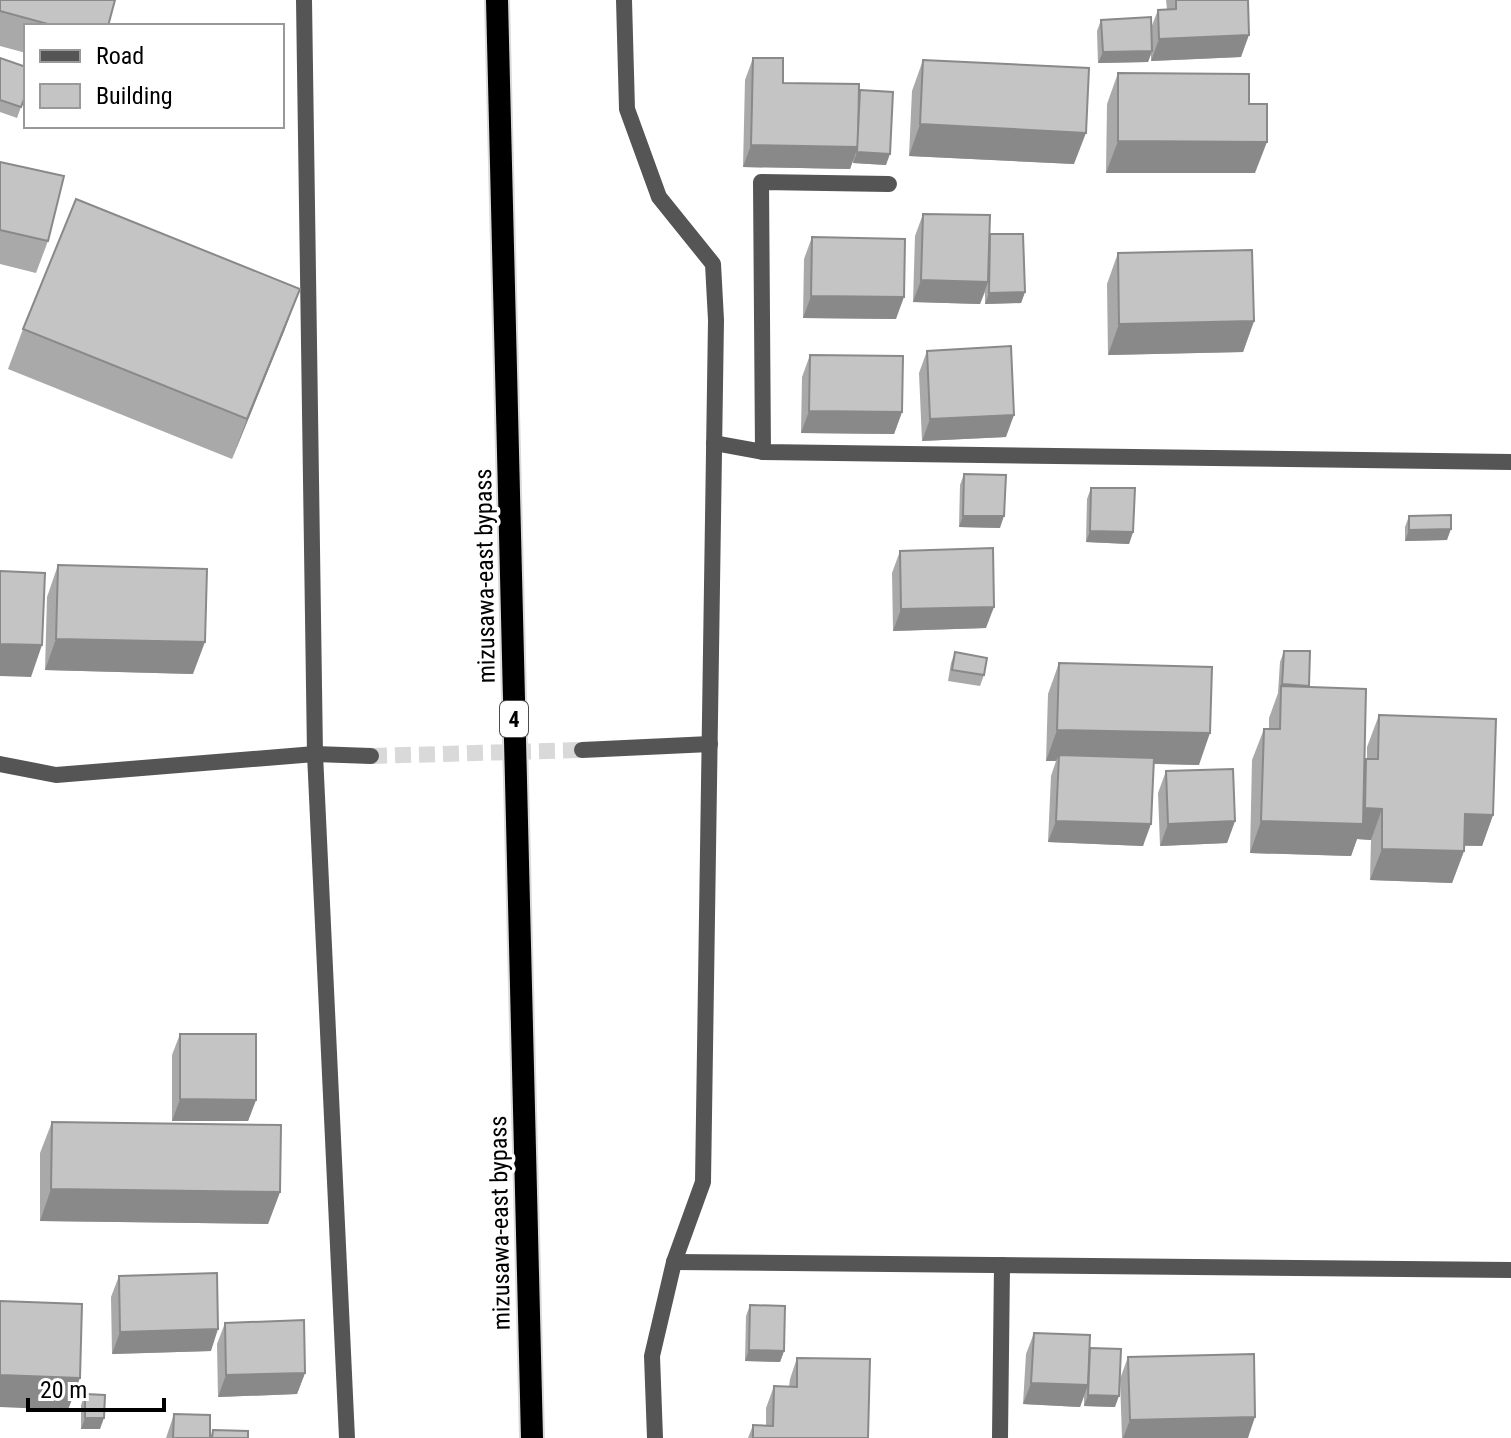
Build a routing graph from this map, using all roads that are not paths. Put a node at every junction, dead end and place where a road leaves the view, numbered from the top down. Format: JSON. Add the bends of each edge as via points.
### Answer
{"nodes":[{"id":1,"x":304,"y":0,"type":"edge"},
{"id":2,"x":497,"y":0,"type":"edge"},
{"id":3,"x":624,"y":0,"type":"edge"},
{"id":4,"x":889,"y":184,"type":"dead end"},
{"id":5,"x":714,"y":443,"type":"junction"},
{"id":6,"x":763,"y":452,"type":"junction"},
{"id":7,"x":1511,"y":462,"type":"edge"},
{"id":8,"x":710,"y":744,"type":"junction"},
{"id":9,"x":582,"y":750,"type":"tunnel mouth"},
{"id":10,"x":315,"y":754,"type":"junction"},
{"id":11,"x":371,"y":756,"type":"tunnel mouth"},
{"id":12,"x":0,"y":764,"type":"edge"},
{"id":13,"x":674,"y":1262,"type":"junction"},
{"id":14,"x":1002,"y":1265,"type":"junction"},
{"id":15,"x":1511,"y":1270,"type":"edge"},
{"id":16,"x":347,"y":1438,"type":"edge"},
{"id":17,"x":532,"y":1438,"type":"edge"},
{"id":18,"x":655,"y":1438,"type":"edge"},
{"id":19,"x":1000,"y":1438,"type":"edge"}],
"edges":[{"from":1,"to":10,"type":"street"},
{"from":2,"to":17,"type":"highway","name":"mizusawa-east bypass","number":"4"},
{"from":3,"to":5,"type":"street","via":[[627,109],[659,197],[713,264]]},
{"from":4,"to":6,"type":"street","via":[[761,182]]},
{"from":5,"to":6,"type":"street"},
{"from":5,"to":8,"type":"street"},
{"from":6,"to":7,"type":"street"},
{"from":8,"to":9,"type":"street"},
{"from":8,"to":13,"type":"street","via":[[703,1182]]},
{"from":10,"to":11,"type":"street"},
{"from":10,"to":12,"type":"street","via":[[56,775]]},
{"from":10,"to":16,"type":"street"},
{"from":13,"to":14,"type":"street"},
{"from":13,"to":18,"type":"street","via":[[652,1356]]},
{"from":14,"to":15,"type":"street"},
{"from":14,"to":19,"type":"street"}]}
